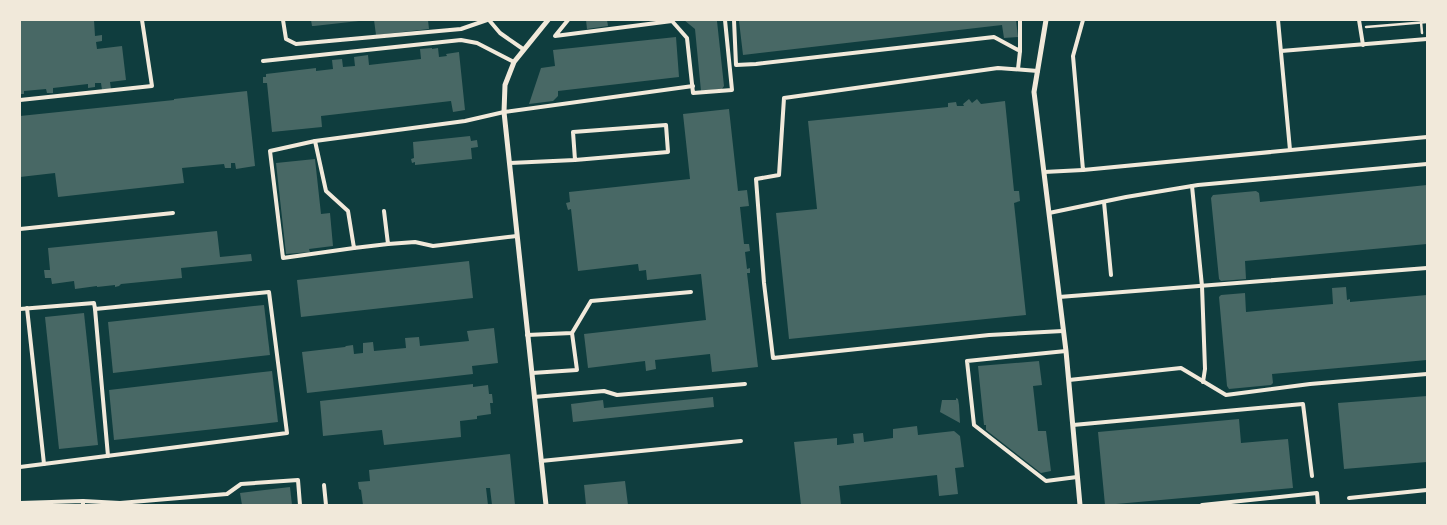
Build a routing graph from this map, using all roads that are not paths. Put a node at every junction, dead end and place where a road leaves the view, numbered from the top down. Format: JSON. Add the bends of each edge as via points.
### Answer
{"nodes":[{"id":1,"x":142,"y":20,"type":"edge"},
{"id":2,"x":283,"y":20,"type":"edge"},
{"id":3,"x":488,"y":20,"type":"edge"},
{"id":4,"x":548,"y":20,"type":"edge"},
{"id":5,"x":568,"y":20,"type":"edge"},
{"id":6,"x":725,"y":20,"type":"edge"},
{"id":7,"x":734,"y":20,"type":"edge"},
{"id":8,"x":1020,"y":20,"type":"edge"},
{"id":9,"x":1046,"y":20,"type":"edge"},
{"id":10,"x":1083,"y":20,"type":"edge"},
{"id":11,"x":1278,"y":20,"type":"edge"},
{"id":12,"x":1359,"y":20,"type":"edge"},
{"id":13,"x":1427,"y":39,"type":"edge"},
{"id":14,"x":1363,"y":45,"type":"junction"},
{"id":15,"x":523,"y":50,"type":"junction"},
{"id":16,"x":1020,"y":51,"type":"junction"},
{"id":17,"x":1281,"y":51,"type":"junction"},
{"id":18,"x":263,"y":61,"type":"dead end"},
{"id":19,"x":514,"y":62,"type":"junction"},
{"id":20,"x":1018,"y":69,"type":"junction"},
{"id":21,"x":1038,"y":70,"type":"junction"},
{"id":22,"x":693,"y":86,"type":"junction"},
{"id":23,"x":20,"y":100,"type":"edge"},
{"id":24,"x":504,"y":112,"type":"junction"},
{"id":25,"x":1427,"y":137,"type":"edge"},
{"id":26,"x":315,"y":141,"type":"junction"},
{"id":27,"x":1290,"y":150,"type":"junction"},
{"id":28,"x":574,"y":160,"type":"junction"},
{"id":29,"x":510,"y":162,"type":"junction"},
{"id":30,"x":1427,"y":164,"type":"edge"},
{"id":31,"x":1083,"y":170,"type":"junction"},
{"id":32,"x":1044,"y":172,"type":"junction"},
{"id":33,"x":1192,"y":186,"type":"junction"},
{"id":34,"x":1104,"y":202,"type":"junction"},
{"id":35,"x":384,"y":211,"type":"dead end"},
{"id":36,"x":173,"y":213,"type":"dead end"},
{"id":37,"x":1048,"y":213,"type":"junction"},
{"id":38,"x":20,"y":229,"type":"edge"},
{"id":39,"x":517,"y":236,"type":"junction"},
{"id":40,"x":388,"y":244,"type":"junction"},
{"id":41,"x":354,"y":248,"type":"junction"},
{"id":42,"x":1427,"y":268,"type":"edge"},
{"id":43,"x":1111,"y":275,"type":"dead end"},
{"id":44,"x":1202,"y":286,"type":"junction"},
{"id":45,"x":691,"y":292,"type":"dead end"},
{"id":46,"x":1058,"y":297,"type":"junction"},
{"id":47,"x":27,"y":308,"type":"junction"},
{"id":48,"x":20,"y":309,"type":"edge"},
{"id":49,"x":95,"y":309,"type":"junction"},
{"id":50,"x":1063,"y":332,"type":"junction"},
{"id":51,"x":572,"y":333,"type":"junction"},
{"id":52,"x":527,"y":335,"type":"junction"},
{"id":53,"x":1066,"y":351,"type":"junction"},
{"id":54,"x":532,"y":374,"type":"junction"},
{"id":55,"x":1427,"y":374,"type":"edge"},
{"id":56,"x":1069,"y":380,"type":"junction"},
{"id":57,"x":1203,"y":382,"type":"junction"},
{"id":58,"x":745,"y":384,"type":"dead end"},
{"id":59,"x":534,"y":397,"type":"junction"},
{"id":60,"x":1072,"y":425,"type":"junction"},
{"id":61,"x":741,"y":441,"type":"dead end"},
{"id":62,"x":108,"y":456,"type":"junction"},
{"id":63,"x":541,"y":462,"type":"junction"},
{"id":64,"x":44,"y":464,"type":"junction"},
{"id":65,"x":20,"y":467,"type":"edge"},
{"id":66,"x":1312,"y":476,"type":"dead end"},
{"id":67,"x":1077,"y":477,"type":"junction"},
{"id":68,"x":324,"y":485,"type":"dead end"},
{"id":69,"x":1427,"y":490,"type":"edge"},
{"id":70,"x":1349,"y":498,"type":"dead end"},
{"id":71,"x":20,"y":503,"type":"edge"},
{"id":72,"x":83,"y":503,"type":"edge"},
{"id":73,"x":300,"y":505,"type":"edge"},
{"id":74,"x":326,"y":505,"type":"edge"},
{"id":75,"x":546,"y":505,"type":"edge"},
{"id":76,"x":1080,"y":505,"type":"edge"},
{"id":77,"x":1202,"y":505,"type":"edge"},
{"id":78,"x":1318,"y":505,"type":"edge"}],
"edges":[{"from":1,"to":23,"type":"lane","via":[[152,86]]},
{"from":2,"to":3,"type":"lane","via":[[286,39],[296,44],[461,28]]},
{"from":3,"to":15,"type":"lane"},
{"from":4,"to":15,"type":"street"},
{"from":5,"to":22,"type":"lane","via":[[555,36],[672,22],[687,38]]},
{"from":6,"to":22,"type":"lane","via":[[732,90],[694,93]]},
{"from":7,"to":16,"type":"lane","via":[[736,64],[994,37]]},
{"from":8,"to":16,"type":"lane"},
{"from":9,"to":21,"type":"street"},
{"from":10,"to":31,"type":"lane","via":[[1074,56]]},
{"from":11,"to":17,"type":"lane"},
{"from":12,"to":14,"type":"lane"},
{"from":13,"to":14,"type":"lane"},
{"from":14,"to":17,"type":"lane"},
{"from":15,"to":19,"type":"street"},
{"from":16,"to":20,"type":"lane"},
{"from":17,"to":27,"type":"lane"},
{"from":18,"to":19,"type":"lane","via":[[461,40],[477,43]]},
{"from":19,"to":24,"type":"street","via":[[505,84]]},
{"from":20,"to":21,"type":"lane"},
{"from":20,"to":50,"type":"lane","via":[[998,68],[784,98],[778,175],[756,179],[773,358],[989,336]]},
{"from":21,"to":32,"type":"street","via":[[1034,92]]},
{"from":22,"to":24,"type":"lane"},
{"from":24,"to":26,"type":"lane"},
{"from":24,"to":29,"type":"street"},
{"from":25,"to":27,"type":"lane"},
{"from":26,"to":41,"type":"lane","via":[[326,191],[348,211]]},
{"from":26,"to":41,"type":"lane","via":[[270,151],[283,258]]},
{"from":27,"to":31,"type":"lane"},
{"from":28,"to":28,"type":"lane","via":[[668,152],[666,125],[572,132]]},
{"from":28,"to":29,"type":"lane"},
{"from":29,"to":39,"type":"street"},
{"from":30,"to":33,"type":"lane"},
{"from":31,"to":32,"type":"lane"},
{"from":32,"to":37,"type":"street"},
{"from":33,"to":34,"type":"lane"},
{"from":33,"to":44,"type":"lane"},
{"from":34,"to":37,"type":"lane"},
{"from":34,"to":43,"type":"lane"},
{"from":35,"to":40,"type":"lane"},
{"from":36,"to":38,"type":"lane"},
{"from":37,"to":46,"type":"street"},
{"from":39,"to":40,"type":"lane","via":[[433,246],[414,242]]},
{"from":39,"to":52,"type":"street"},
{"from":40,"to":41,"type":"lane"},
{"from":42,"to":44,"type":"lane"},
{"from":44,"to":46,"type":"lane"},
{"from":44,"to":57,"type":"lane"},
{"from":45,"to":51,"type":"lane","via":[[591,301]]},
{"from":46,"to":50,"type":"street"},
{"from":47,"to":48,"type":"lane"},
{"from":47,"to":49,"type":"lane","via":[[94,303]]},
{"from":47,"to":64,"type":"lane"},
{"from":49,"to":62,"type":"lane"},
{"from":49,"to":62,"type":"lane","via":[[269,292],[288,432]]},
{"from":50,"to":53,"type":"street"},
{"from":51,"to":52,"type":"lane"},
{"from":51,"to":54,"type":"lane","via":[[577,370]]},
{"from":52,"to":54,"type":"street"},
{"from":53,"to":56,"type":"street"},
{"from":53,"to":67,"type":"lane","via":[[967,361],[974,425],[1046,481]]},
{"from":54,"to":59,"type":"street"},
{"from":55,"to":57,"type":"lane","via":[[1226,395]]},
{"from":56,"to":57,"type":"lane","via":[[1181,368]]},
{"from":56,"to":60,"type":"street"},
{"from":58,"to":59,"type":"lane","via":[[617,395],[604,391]]},
{"from":59,"to":63,"type":"street"},
{"from":60,"to":66,"type":"lane","via":[[1303,404]]},
{"from":60,"to":67,"type":"street"},
{"from":61,"to":63,"type":"lane"},
{"from":62,"to":64,"type":"lane"},
{"from":63,"to":75,"type":"street"},
{"from":64,"to":65,"type":"lane"},
{"from":67,"to":76,"type":"street"},
{"from":68,"to":74,"type":"lane"},
{"from":69,"to":70,"type":"lane"},
{"from":71,"to":72,"type":"lane"},
{"from":72,"to":73,"type":"lane","via":[[227,494],[242,484],[298,480]]},
{"from":77,"to":78,"type":"lane","via":[[1317,493]]}]}
